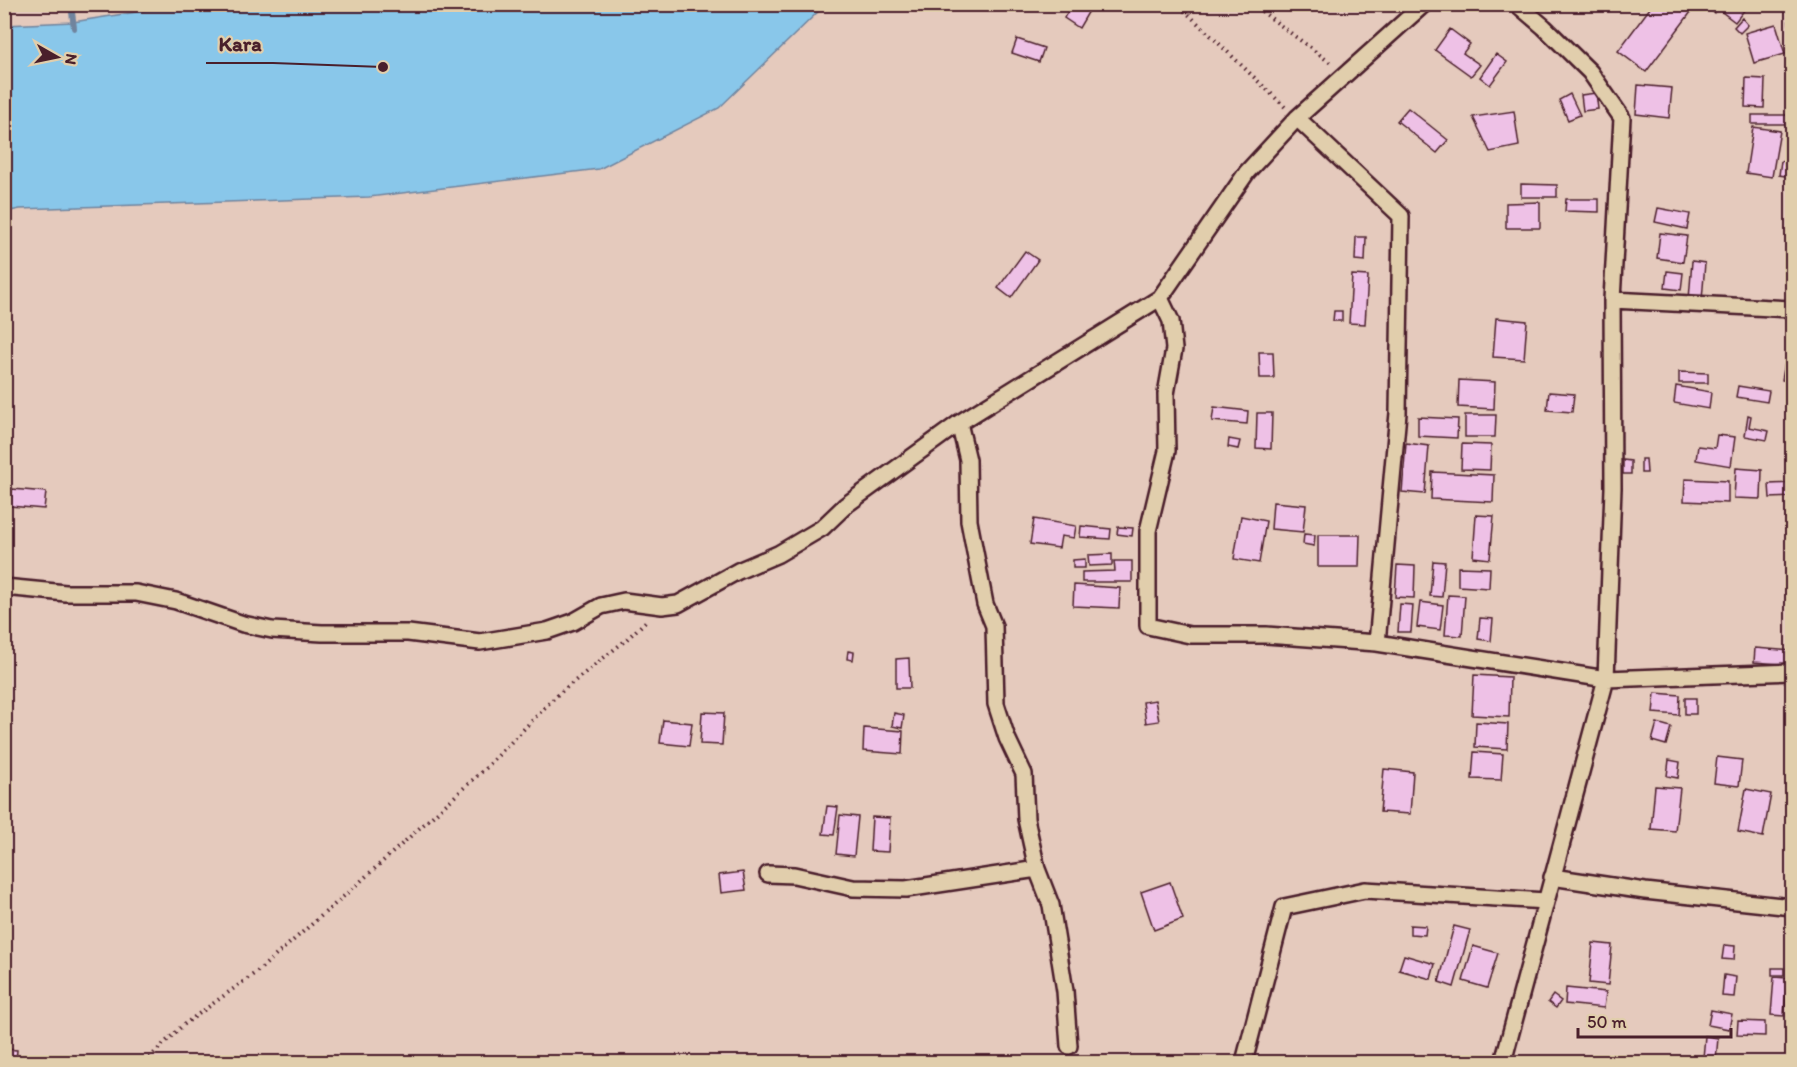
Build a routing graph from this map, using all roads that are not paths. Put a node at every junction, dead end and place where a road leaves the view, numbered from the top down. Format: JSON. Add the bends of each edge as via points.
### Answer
{"nodes":[{"id":1,"x":1424,"y":4,"type":"edge"},
{"id":2,"x":1517,"y":4,"type":"edge"},
{"id":3,"x":1297,"y":118,"type":"junction"},
{"id":4,"x":1160,"y":298,"type":"junction"},
{"id":5,"x":1612,"y":300,"type":"junction"},
{"id":6,"x":1792,"y":309,"type":"edge"},
{"id":7,"x":959,"y":423,"type":"junction"},
{"id":8,"x":4,"y":587,"type":"edge"},
{"id":9,"x":1377,"y":643,"type":"junction"},
{"id":10,"x":1792,"y":672,"type":"edge"},
{"id":11,"x":1606,"y":679,"type":"junction"},
{"id":12,"x":1037,"y":869,"type":"junction"},
{"id":13,"x":768,"y":874,"type":"dead end"},
{"id":14,"x":1552,"y":878,"type":"junction"},
{"id":15,"x":1546,"y":901,"type":"junction"},
{"id":16,"x":1792,"y":907,"type":"edge"},
{"id":17,"x":1069,"y":1046,"type":"dead end"},
{"id":18,"x":1244,"y":1062,"type":"edge"},
{"id":19,"x":1503,"y":1062,"type":"edge"}],
"edges":[{"from":1,"to":3,"type":"street"},
{"from":2,"to":5,"type":"street","via":[[1590,72],[1622,118]]},
{"from":3,"to":4,"type":"street","via":[[1247,172]]},
{"from":3,"to":9,"type":"street","via":[[1401,216],[1398,413]]},
{"from":4,"to":7,"type":"street"},
{"from":4,"to":9,"type":"street","via":[[1171,321],[1174,349],[1166,394],[1167,451],[1148,531],[1149,626],[1190,635],[1266,635]]},
{"from":5,"to":6,"type":"street"},
{"from":5,"to":11,"type":"street","via":[[1613,488]]},
{"from":7,"to":8,"type":"street","via":[[846,505],[822,528],[778,554],[678,604],[624,601],[602,606],[547,631],[480,642],[408,633],[272,630],[136,593],[66,593]]},
{"from":7,"to":12,"type":"street","via":[[968,460],[969,521],[985,604],[994,626],[996,704],[1024,774],[1026,819]]},
{"from":9,"to":11,"type":"street"},
{"from":10,"to":11,"type":"street"},
{"from":11,"to":14,"type":"street"},
{"from":12,"to":13,"type":"street","via":[[906,889],[853,888],[794,875]]},
{"from":12,"to":17,"type":"street","via":[[1051,905]]},
{"from":14,"to":15,"type":"street"},
{"from":14,"to":16,"type":"street"},
{"from":15,"to":18,"type":"street","via":[[1365,890],[1284,907]]},
{"from":15,"to":19,"type":"street"}]}
